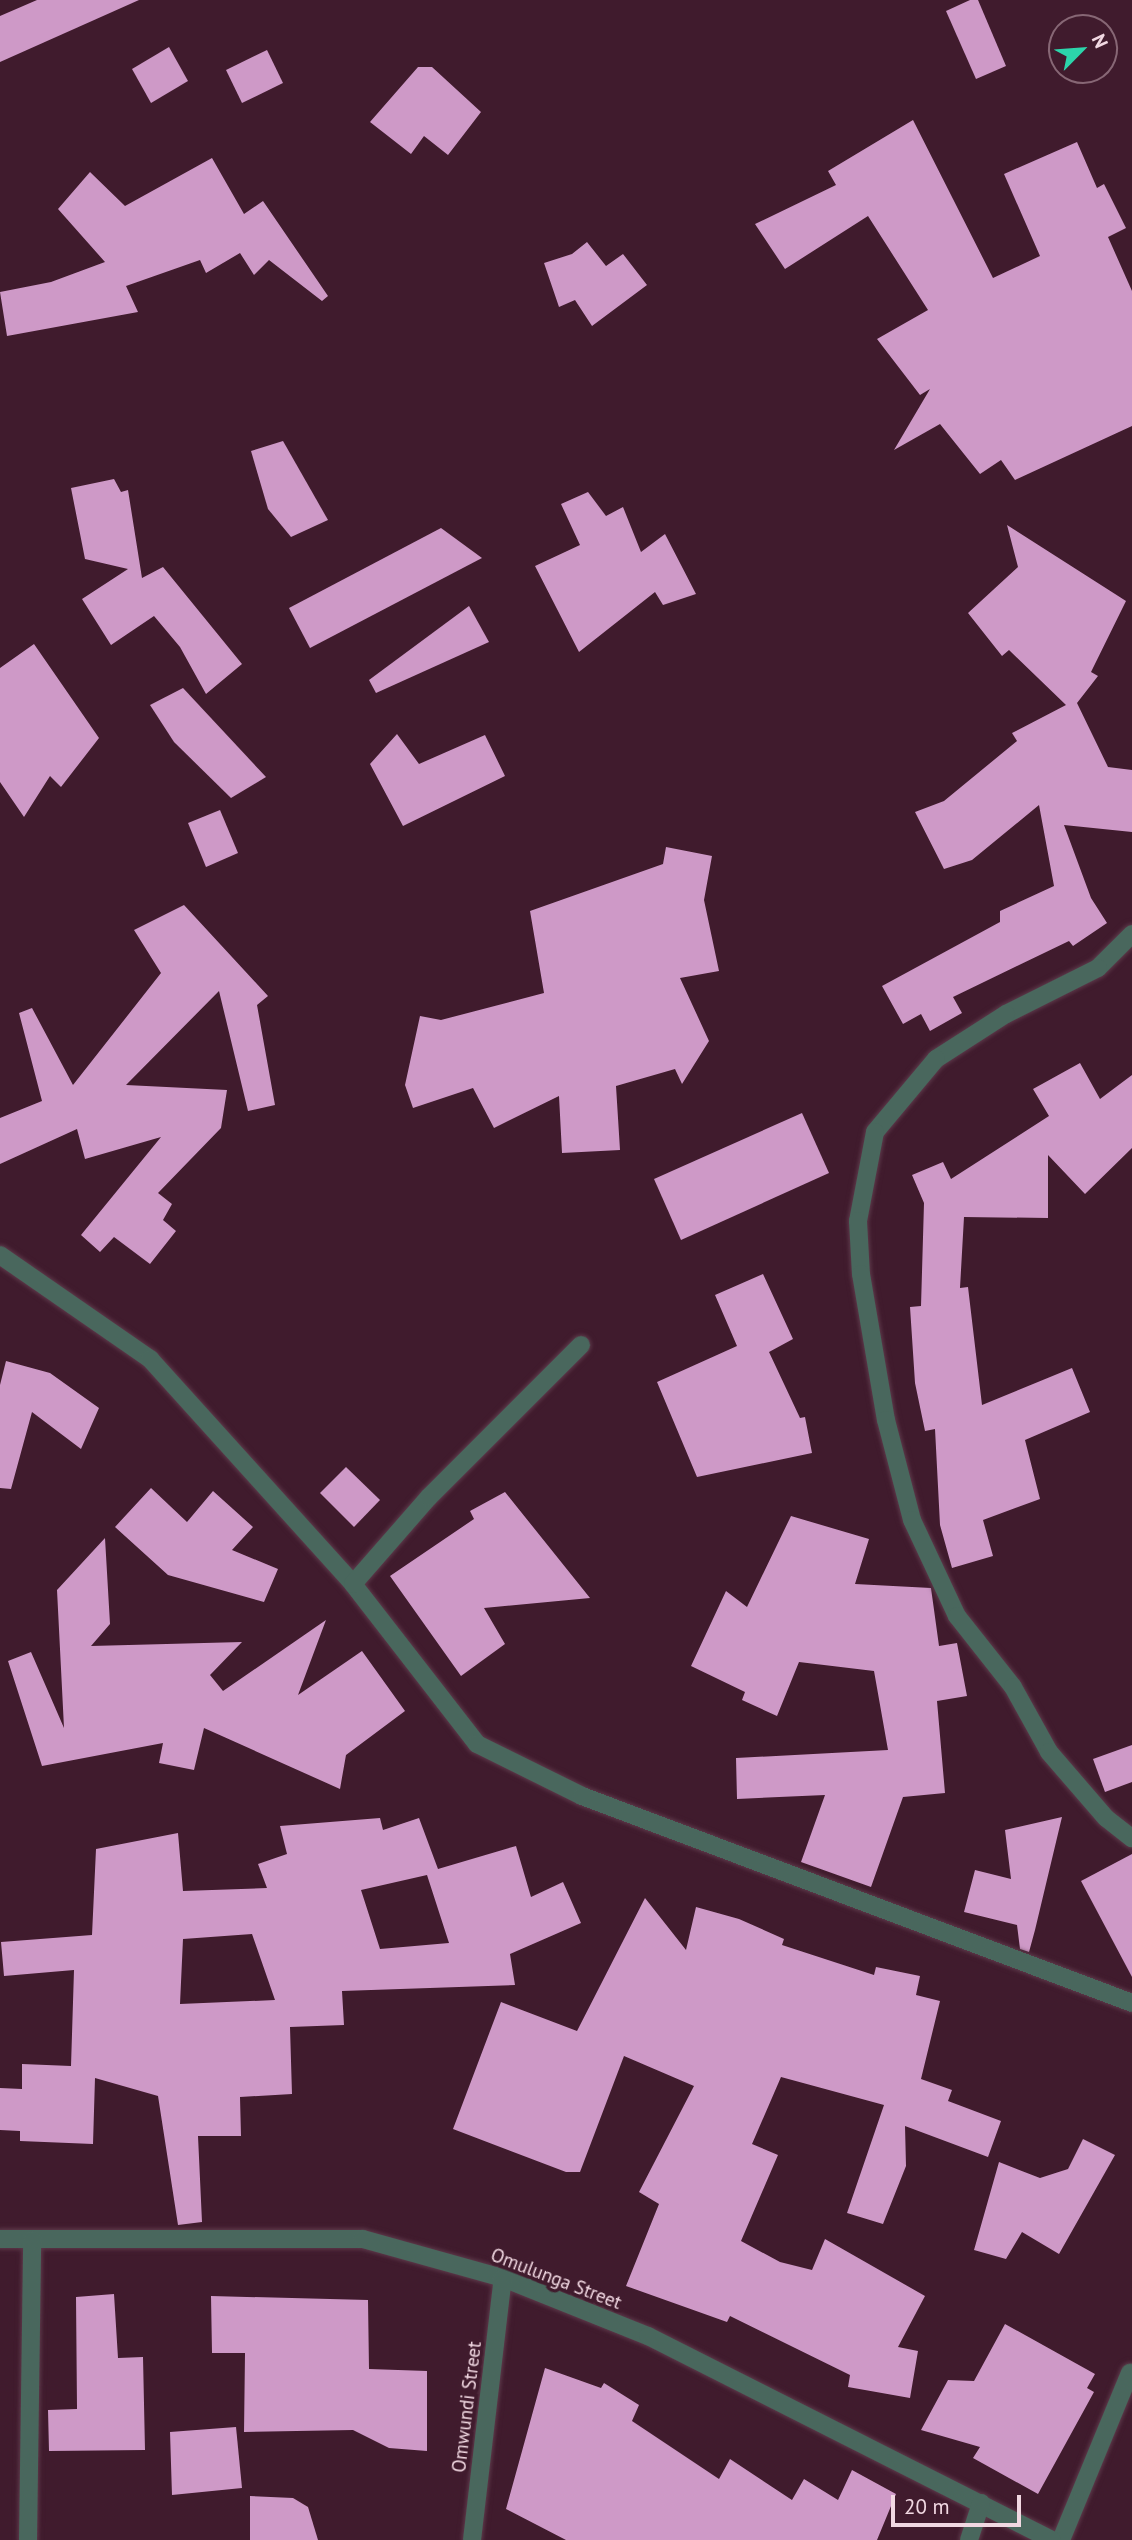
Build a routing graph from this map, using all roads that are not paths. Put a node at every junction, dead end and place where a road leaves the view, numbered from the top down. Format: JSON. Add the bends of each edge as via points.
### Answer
{"nodes":[{"id":1,"x":1132,"y":934,"type":"edge"},
{"id":2,"x":0,"y":1255,"type":"edge"},
{"id":3,"x":581,"y":1345,"type":"dead end"},
{"id":4,"x":353,"y":1584,"type":"junction"},
{"id":5,"x":1132,"y":1838,"type":"edge"},
{"id":6,"x":1132,"y":2003,"type":"edge"},
{"id":7,"x":0,"y":2239,"type":"edge"},
{"id":8,"x":32,"y":2240,"type":"junction"},
{"id":9,"x":503,"y":2278,"type":"junction"},
{"id":10,"x":1130,"y":2372,"type":"dead end"},
{"id":11,"x":981,"y":2503,"type":"junction"},
{"id":12,"x":28,"y":2540,"type":"edge"},
{"id":13,"x":472,"y":2540,"type":"edge"},
{"id":14,"x":969,"y":2540,"type":"edge"},
{"id":15,"x":1051,"y":2540,"type":"edge"},
{"id":16,"x":1061,"y":2540,"type":"edge"}],
"edges":[{"from":1,"to":5,"type":"street","via":[[1098,968],[1006,1014],[936,1059],[875,1132],[858,1221],[884,1408],[912,1520],[957,1616],[1013,1687],[1049,1752],[1106,1818]]},
{"from":2,"to":4,"type":"street","via":[[150,1359]]},
{"from":3,"to":4,"type":"street","via":[[429,1497]]},
{"from":4,"to":6,"type":"street","via":[[477,1744],[582,1796]]},
{"from":7,"to":8,"type":"street","name":"Omulunga Street"},
{"from":8,"to":9,"type":"street","name":"Omulunga Street","via":[[363,2239]]},
{"from":8,"to":12,"type":"street"},
{"from":9,"to":11,"type":"street","name":"Omulunga Street","via":[[649,2336]]},
{"from":9,"to":13,"type":"street","name":"Omwundi Street"},
{"from":10,"to":16,"type":"street"},
{"from":11,"to":14,"type":"street"},
{"from":11,"to":15,"type":"street","name":"Omulunga Street"}]}
